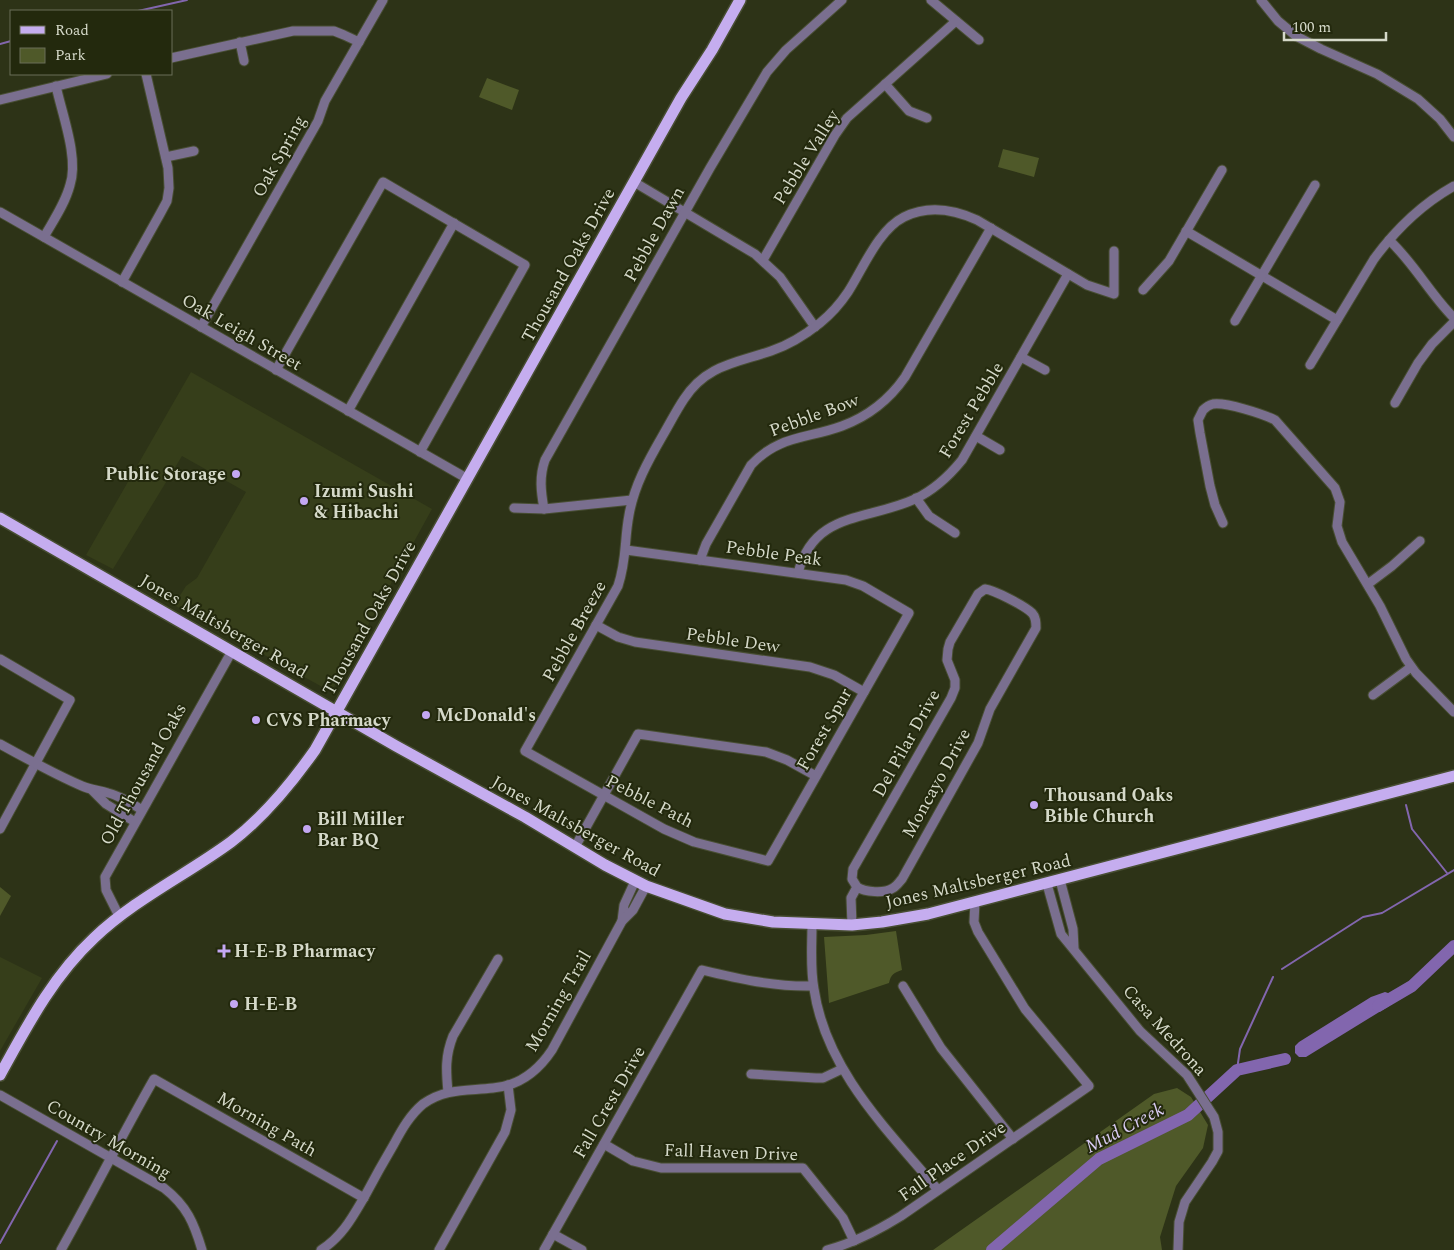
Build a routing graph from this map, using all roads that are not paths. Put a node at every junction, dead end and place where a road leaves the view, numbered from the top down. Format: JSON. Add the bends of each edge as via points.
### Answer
{"nodes":[{"id":1,"x":383,"y":0,"type":"edge"},
{"id":2,"x":842,"y":0,"type":"edge"},
{"id":3,"x":931,"y":0,"type":"edge"},
{"id":4,"x":1262,"y":0,"type":"edge"},
{"id":5,"x":739,"y":2,"type":"edge"},
{"id":6,"x":956,"y":21,"type":"junction"},
{"id":7,"x":980,"y":40,"type":"dead end"},
{"id":8,"x":240,"y":42,"type":"junction"},
{"id":9,"x":359,"y":42,"type":"junction"},
{"id":10,"x":172,"y":58,"type":"edge"},
{"id":11,"x":244,"y":61,"type":"dead end"},
{"id":12,"x":103,"y":75,"type":"edge"},
{"id":13,"x":146,"y":75,"type":"edge"},
{"id":14,"x":885,"y":84,"type":"junction"},
{"id":15,"x":56,"y":86,"type":"junction"},
{"id":16,"x":0,"y":100,"type":"edge"},
{"id":17,"x":927,"y":118,"type":"dead end"},
{"id":18,"x":1454,"y":137,"type":"edge"},
{"id":19,"x":194,"y":151,"type":"dead end"},
{"id":20,"x":166,"y":157,"type":"junction"},
{"id":21,"x":1222,"y":170,"type":"dead end"},
{"id":22,"x":634,"y":182,"type":"junction"},
{"id":23,"x":1316,"y":185,"type":"dead end"},
{"id":24,"x":1454,"y":186,"type":"edge"},
{"id":25,"x":0,"y":212,"type":"edge"},
{"id":26,"x":685,"y":212,"type":"junction"},
{"id":27,"x":454,"y":223,"type":"junction"},
{"id":28,"x":991,"y":228,"type":"junction"},
{"id":29,"x":1186,"y":231,"type":"junction"},
{"id":30,"x":44,"y":237,"type":"junction"},
{"id":31,"x":1389,"y":240,"type":"junction"},
{"id":32,"x":1114,"y":251,"type":"dead end"},
{"id":33,"x":763,"y":260,"type":"junction"},
{"id":34,"x":1068,"y":274,"type":"junction"},
{"id":35,"x":1262,"y":276,"type":"junction"},
{"id":36,"x":122,"y":282,"type":"junction"},
{"id":37,"x":1143,"y":290,"type":"dead end"},
{"id":38,"x":1454,"y":318,"type":"edge"},
{"id":39,"x":1337,"y":320,"type":"junction"},
{"id":40,"x":1235,"y":321,"type":"dead end"},
{"id":41,"x":1454,"y":322,"type":"edge"},
{"id":42,"x":201,"y":327,"type":"junction"},
{"id":43,"x":815,"y":327,"type":"junction"},
{"id":44,"x":1021,"y":357,"type":"junction"},
{"id":45,"x":1310,"y":365,"type":"dead end"},
{"id":46,"x":276,"y":370,"type":"junction"},
{"id":47,"x":1045,"y":370,"type":"dead end"},
{"id":48,"x":1395,"y":403,"type":"dead end"},
{"id":49,"x":348,"y":411,"type":"junction"},
{"id":50,"x":976,"y":436,"type":"junction"},
{"id":51,"x":1000,"y":450,"type":"dead end"},
{"id":52,"x":420,"y":452,"type":"junction"},
{"id":53,"x":468,"y":479,"type":"junction"},
{"id":54,"x":916,"y":498,"type":"junction"},
{"id":55,"x":632,"y":500,"type":"junction"},
{"id":56,"x":514,"y":508,"type":"dead end"},
{"id":57,"x":544,"y":509,"type":"junction"},
{"id":58,"x":0,"y":518,"type":"edge"},
{"id":59,"x":1223,"y":523,"type":"dead end"},
{"id":60,"x":955,"y":533,"type":"dead end"},
{"id":61,"x":1420,"y":541,"type":"dead end"},
{"id":62,"x":626,"y":550,"type":"junction"},
{"id":63,"x":700,"y":560,"type":"junction"},
{"id":64,"x":798,"y":573,"type":"junction"},
{"id":65,"x":1368,"y":584,"type":"junction"},
{"id":66,"x":909,"y":613,"type":"joint"},
{"id":67,"x":1036,"y":621,"type":"joint"},
{"id":68,"x":596,"y":625,"type":"junction"},
{"id":69,"x":232,"y":651,"type":"junction"},
{"id":70,"x":0,"y":659,"type":"edge"},
{"id":71,"x":1411,"y":667,"type":"junction"},
{"id":72,"x":864,"y":692,"type":"junction"},
{"id":73,"x":1372,"y":695,"type":"dead end"},
{"id":74,"x":1453,"y":709,"type":"edge"},
{"id":75,"x":336,"y":711,"type":"junction"},
{"id":76,"x":0,"y":744,"type":"edge"},
{"id":77,"x":525,"y":751,"type":"joint"},
{"id":78,"x":35,"y":764,"type":"junction"},
{"id":79,"x":816,"y":776,"type":"junction"},
{"id":80,"x":1454,"y":776,"type":"edge"},
{"id":81,"x":92,"y":790,"type":"junction"},
{"id":82,"x":604,"y":796,"type":"junction"},
{"id":83,"x":142,"y":810,"type":"junction"},
{"id":84,"x":135,"y":822,"type":"junction"},
{"id":85,"x":0,"y":829,"type":"edge"},
{"id":86,"x":575,"y":847,"type":"junction"},
{"id":87,"x":768,"y":861,"type":"joint"},
{"id":88,"x":635,"y":880,"type":"junction"},
{"id":89,"x":1060,"y":880,"type":"junction"},
{"id":90,"x":1047,"y":884,"type":"junction"},
{"id":91,"x":646,"y":886,"type":"junction"},
{"id":92,"x":857,"y":887,"type":"junction"},
{"id":93,"x":975,"y":902,"type":"junction"},
{"id":94,"x":1067,"y":908,"type":"junction"},
{"id":95,"x":1055,"y":911,"type":"junction"},
{"id":96,"x":119,"y":916,"type":"junction"},
{"id":97,"x":622,"y":921,"type":"junction"},
{"id":98,"x":812,"y":924,"type":"junction"},
{"id":99,"x":852,"y":925,"type":"junction"},
{"id":100,"x":1074,"y":948,"type":"junction"},
{"id":101,"x":498,"y":959,"type":"dead end"},
{"id":102,"x":813,"y":986,"type":"junction"},
{"id":103,"x":903,"y":986,"type":"dead end"},
{"id":104,"x":842,"y":1069,"type":"junction"},
{"id":105,"x":751,"y":1074,"type":"dead end"},
{"id":106,"x":0,"y":1075,"type":"edge"},
{"id":107,"x":508,"y":1085,"type":"junction"},
{"id":108,"x":448,"y":1092,"type":"junction"},
{"id":109,"x":0,"y":1095,"type":"edge"},
{"id":110,"x":1013,"y":1139,"type":"junction"},
{"id":111,"x":604,"y":1144,"type":"junction"},
{"id":112,"x":111,"y":1157,"type":"junction"},
{"id":113,"x":938,"y":1190,"type":"junction"},
{"id":114,"x":364,"y":1198,"type":"junction"},
{"id":115,"x":553,"y":1234,"type":"junction"},
{"id":116,"x":854,"y":1241,"type":"junction"},
{"id":117,"x":61,"y":1250,"type":"edge"},
{"id":118,"x":202,"y":1250,"type":"edge"},
{"id":119,"x":321,"y":1250,"type":"edge"},
{"id":120,"x":439,"y":1250,"type":"edge"},
{"id":121,"x":544,"y":1250,"type":"edge"},
{"id":122,"x":582,"y":1250,"type":"edge"},
{"id":123,"x":827,"y":1250,"type":"edge"},
{"id":124,"x":1178,"y":1250,"type":"edge"}],
"edges":[{"from":1,"to":9,"type":"street","name":"Oak Spring"},
{"from":2,"to":26,"type":"street","name":"Pebble Dawn","via":[[786,50],[767,72]]},
{"from":3,"to":6,"type":"street"},
{"from":4,"to":18,"type":"street","via":[[1278,21],[1296,36],[1377,74],[1418,99],[1440,118]]},
{"from":5,"to":22,"type":"main road","name":"Thousand Oaks Drive"},
{"from":6,"to":7,"type":"street"},
{"from":6,"to":14,"type":"street","name":"Pebble Valley"},
{"from":8,"to":9,"type":"street","via":[[286,32],[326,30]]},
{"from":8,"to":10,"type":"street"},
{"from":8,"to":11,"type":"street"},
{"from":9,"to":42,"type":"street","name":"Oak Spring"},
{"from":12,"to":15,"type":"street"},
{"from":13,"to":20,"type":"street"},
{"from":14,"to":17,"type":"street","via":[[909,111]]},
{"from":14,"to":33,"type":"street","name":"Pebble Valley","via":[[843,124]]},
{"from":15,"to":16,"type":"street"},
{"from":15,"to":30,"type":"street","via":[[72,153],[73,174],[70,188]]},
{"from":19,"to":20,"type":"street"},
{"from":20,"to":36,"type":"street","via":[[170,181],[166,201]]},
{"from":21,"to":29,"type":"street"},
{"from":22,"to":26,"type":"street"},
{"from":22,"to":53,"type":"main road","name":"Thousand Oaks Drive"},
{"from":23,"to":35,"type":"street"},
{"from":24,"to":31,"type":"street","via":[[1424,206]]},
{"from":25,"to":30,"type":"street","name":"Oak Leigh Street"},
{"from":26,"to":33,"type":"street"},
{"from":26,"to":57,"type":"street","name":"Pebble Dawn","via":[[545,460],[541,476]]},
{"from":27,"to":46,"type":"street","via":[[383,182]]},
{"from":27,"to":49,"type":"street"},
{"from":27,"to":52,"type":"street","via":[[526,265]]},
{"from":28,"to":34,"type":"street","name":"Pebble Breeze"},
{"from":28,"to":43,"type":"street","name":"Pebble Breeze","via":[[949,209],[903,217],[881,238],[840,304]]},
{"from":28,"to":63,"type":"street","name":"Pebble Bow","via":[[897,388],[878,407],[858,419],[781,443],[758,457],[706,544]]},
{"from":29,"to":35,"type":"street"},
{"from":29,"to":37,"type":"street","via":[[1169,261]]},
{"from":30,"to":36,"type":"street","name":"Oak Leigh Street"},
{"from":31,"to":38,"type":"street"},
{"from":31,"to":39,"type":"street","via":[[1374,258]]},
{"from":32,"to":34,"type":"street","name":"Pebble Breeze","via":[[1114,294],[1097,290]]},
{"from":33,"to":43,"type":"street","via":[[780,277]]},
{"from":34,"to":44,"type":"street","name":"Forest Pebble"},
{"from":35,"to":39,"type":"street"},
{"from":35,"to":40,"type":"street"},
{"from":36,"to":42,"type":"street","name":"Oak Leigh Street"},
{"from":39,"to":45,"type":"street"},
{"from":41,"to":48,"type":"street","via":[[1432,344]]},
{"from":42,"to":46,"type":"street","name":"Oak Leigh Street"},
{"from":43,"to":55,"type":"street","name":"Pebble Breeze","via":[[785,346],[718,368],[695,385],[644,468]]},
{"from":44,"to":47,"type":"street"},
{"from":44,"to":50,"type":"street","name":"Forest Pebble"},
{"from":46,"to":49,"type":"street","name":"Oak Leigh Street"},
{"from":49,"to":52,"type":"street","name":"Oak Leigh Street"},
{"from":50,"to":51,"type":"street"},
{"from":50,"to":54,"type":"street","name":"Forest Pebble","via":[[954,470]]},
{"from":52,"to":53,"type":"street","name":"Oak Leigh Street"},
{"from":53,"to":75,"type":"main road","name":"Thousand Oaks Drive"},
{"from":54,"to":60,"type":"street","via":[[929,516]]},
{"from":54,"to":64,"type":"street","name":"Forest Pebble","via":[[828,528],[807,550]]},
{"from":55,"to":57,"type":"street"},
{"from":55,"to":62,"type":"street","name":"Pebble Breeze"},
{"from":56,"to":57,"type":"street"},
{"from":58,"to":69,"type":"main road","name":"Jones Maltsberger Road"},
{"from":59,"to":65,"type":"street","via":[[1210,486],[1198,420],[1203,410],[1215,404],[1275,420],[1335,488],[1340,502],[1339,536]]},
{"from":61,"to":65,"type":"street"},
{"from":62,"to":63,"type":"street","name":"Pebble Peak"},
{"from":62,"to":68,"type":"street","name":"Pebble Breeze","via":[[618,586]]},
{"from":63,"to":64,"type":"street","name":"Pebble Peak"},
{"from":64,"to":66,"type":"street","name":"Pebble Peak","via":[[853,582]]},
{"from":65,"to":71,"type":"street"},
{"from":66,"to":72,"type":"street","name":"Forest Spur"},
{"from":67,"to":92,"type":"street","name":"Moncayo Drive","via":[[1036,628],[990,710],[978,742],[902,879],[886,891]]},
{"from":67,"to":92,"type":"street","name":"Del Pilar Drive","via":[[1032,613],[994,591],[985,590],[975,597],[950,642],[947,660],[955,680],[951,698],[853,869],[852,879]]},
{"from":68,"to":72,"type":"street","name":"Pebble Dew","via":[[636,642],[810,667],[834,675]]},
{"from":68,"to":77,"type":"street","name":"Pebble Breeze"},
{"from":69,"to":75,"type":"main road","name":"Jones Maltsberger Road"},
{"from":69,"to":83,"type":"street","name":"Old Thousand Oaks"},
{"from":70,"to":78,"type":"street","via":[[70,700]]},
{"from":71,"to":73,"type":"street"},
{"from":71,"to":74,"type":"street"},
{"from":72,"to":79,"type":"street","name":"Forest Spur"},
{"from":75,"to":86,"type":"main road","name":"Jones Maltsberger Road"},
{"from":75,"to":96,"type":"main road","name":"Thousand Oaks Drive","via":[[299,772],[244,831]]},
{"from":76,"to":78,"type":"street"},
{"from":77,"to":82,"type":"street","name":"Pebble Path"},
{"from":78,"to":81,"type":"street"},
{"from":78,"to":85,"type":"street"},
{"from":79,"to":82,"type":"street","via":[[766,752],[638,734]]},
{"from":79,"to":87,"type":"street","name":"Forest Spur"},
{"from":80,"to":89,"type":"main road","name":"Jones Maltsberger Road"},
{"from":81,"to":83,"type":"street","via":[[118,796]]},
{"from":81,"to":84,"type":"street","via":[[106,804]]},
{"from":82,"to":86,"type":"street"},
{"from":82,"to":87,"type":"street","name":"Pebble Path","via":[[653,824],[694,842]]},
{"from":83,"to":84,"type":"street","name":"Old Thousand Oaks"},
{"from":84,"to":96,"type":"street","name":"Old Thousand Oaks","via":[[105,877],[106,890]]},
{"from":86,"to":88,"type":"main road","name":"Jones Maltsberger Road"},
{"from":88,"to":91,"type":"main road","name":"Jones Maltsberger Road"},
{"from":88,"to":97,"type":"street","name":"Morning Trail","via":[[624,905]]},
{"from":89,"to":90,"type":"main road","name":"Jones Maltsberger Road"},
{"from":89,"to":94,"type":"street"},
{"from":90,"to":93,"type":"main road","name":"Jones Maltsberger Road"},
{"from":90,"to":95,"type":"street","name":"Casa Medrona"},
{"from":91,"to":97,"type":"street","name":"Morning Trail","via":[[633,910]]},
{"from":91,"to":98,"type":"main road","name":"Jones Maltsberger Road","via":[[725,914]]},
{"from":92,"to":99,"type":"street","via":[[851,898]]},
{"from":93,"to":99,"type":"main road","name":"Jones Maltsberger Road","via":[[928,914]]},
{"from":93,"to":110,"type":"street","name":"Fall Place Drive","via":[[974,922],[978,932],[1011,987],[1025,1009],[1089,1086]]},
{"from":94,"to":95,"type":"street"},
{"from":94,"to":100,"type":"street"},
{"from":95,"to":100,"type":"street","name":"Casa Medrona","via":[[1061,934]]},
{"from":96,"to":106,"type":"main road","name":"Thousand Oaks Drive","via":[[92,939],[60,976],[41,1002]]},
{"from":97,"to":107,"type":"street","name":"Morning Trail","via":[[547,1057],[530,1074]]},
{"from":98,"to":99,"type":"main road","name":"Jones Maltsberger Road"},
{"from":98,"to":102,"type":"street"},
{"from":100,"to":124,"type":"street","name":"Casa Medrona","via":[[1140,1031],[1187,1075],[1214,1117],[1218,1151],[1185,1202],[1179,1222]]},
{"from":101,"to":108,"type":"street","via":[[448,1048],[445,1068]]},
{"from":102,"to":104,"type":"street","via":[[826,1037]]},
{"from":102,"to":111,"type":"street","name":"Fall Crest Drive","via":[[749,981],[702,970]]},
{"from":103,"to":110,"type":"street","via":[[941,1048]]},
{"from":104,"to":105,"type":"street","via":[[824,1078]]},
{"from":104,"to":113,"type":"street","via":[[864,1101]]},
{"from":107,"to":108,"type":"street","name":"Morning Trail"},
{"from":107,"to":120,"type":"street","via":[[511,1110],[505,1132]]},
{"from":108,"to":114,"type":"street","name":"Morning Trail","via":[[425,1103],[411,1116]]},
{"from":109,"to":112,"type":"street","name":"Country Morning"},
{"from":110,"to":113,"type":"street","name":"Fall Place Drive"},
{"from":111,"to":115,"type":"street","name":"Fall Crest Drive"},
{"from":111,"to":116,"type":"street","name":"Fall Haven Drive","via":[[632,1161],[661,1168],[803,1168],[843,1218]]},
{"from":112,"to":114,"type":"street","name":"Morning Path","via":[[154,1079]]},
{"from":112,"to":117,"type":"street"},
{"from":112,"to":118,"type":"street","name":"Country Morning","via":[[179,1200],[195,1225]]},
{"from":113,"to":116,"type":"street","name":"Fall Place Drive","via":[[880,1229]]},
{"from":114,"to":119,"type":"street","name":"Morning Trail","via":[[343,1232]]},
{"from":115,"to":121,"type":"street","name":"Fall Crest Drive"},
{"from":115,"to":122,"type":"street"},
{"from":116,"to":123,"type":"street","name":"Fall Place Drive"}]}
